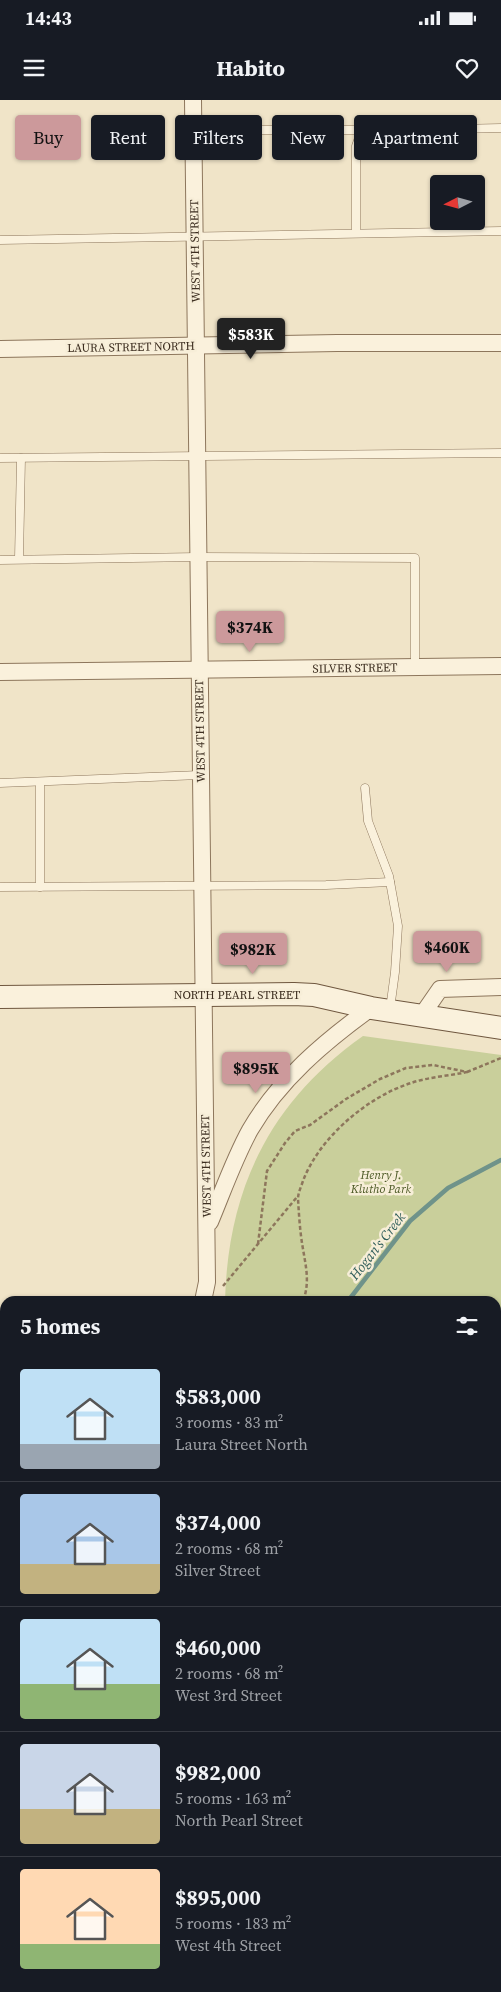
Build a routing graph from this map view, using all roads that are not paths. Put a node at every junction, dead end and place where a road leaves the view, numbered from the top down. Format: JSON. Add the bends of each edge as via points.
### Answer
{"nodes":[{"id":1,"x":193,"y":100,"type":"edge"},
{"id":2,"x":193,"y":115,"type":"edge"},
{"id":3,"x":477,"y":128,"type":"edge"},
{"id":4,"x":501,"y":128,"type":"edge"},
{"id":5,"x":262,"y":130,"type":"edge"},
{"id":6,"x":354,"y":130,"type":"edge"},
{"id":7,"x":194,"y":160,"type":"edge"},
{"id":8,"x":356,"y":160,"type":"edge"},
{"id":9,"x":501,"y":231,"type":"edge"},
{"id":10,"x":356,"y":233,"type":"junction"},
{"id":11,"x":195,"y":235,"type":"junction"},
{"id":12,"x":0,"y":240,"type":"edge"},
{"id":13,"x":501,"y":342,"type":"edge"},
{"id":14,"x":196,"y":346,"type":"junction"},
{"id":15,"x":0,"y":349,"type":"edge"},
{"id":16,"x":501,"y":453,"type":"edge"},
{"id":17,"x":197,"y":455,"type":"junction"},
{"id":18,"x":0,"y":458,"type":"edge"},
{"id":19,"x":21,"y":458,"type":"junction"},
{"id":20,"x":198,"y":557,"type":"junction"},
{"id":21,"x":19,"y":559,"type":"junction"},
{"id":22,"x":0,"y":560,"type":"edge"},
{"id":23,"x":501,"y":666,"type":"edge"},
{"id":24,"x":415,"y":667,"type":"junction"},
{"id":25,"x":199,"y":670,"type":"junction"},
{"id":26,"x":0,"y":672,"type":"edge"},
{"id":27,"x":200,"y":775,"type":"junction"},
{"id":28,"x":0,"y":783,"type":"edge"},
{"id":29,"x":40,"y":783,"type":"junction"},
{"id":30,"x":365,"y":788,"type":"dead end"},
{"id":31,"x":390,"y":882,"type":"junction"},
{"id":32,"x":202,"y":886,"type":"junction"},
{"id":33,"x":0,"y":887,"type":"edge"},
{"id":34,"x":40,"y":887,"type":"junction"},
{"id":35,"x":501,"y":987,"type":"edge"},
{"id":36,"x":204,"y":994,"type":"junction"},
{"id":37,"x":0,"y":997,"type":"edge"},
{"id":38,"x":380,"y":1010,"type":"junction"},
{"id":39,"x":422,"y":1015,"type":"junction"},
{"id":40,"x":501,"y":1028,"type":"edge"},
{"id":41,"x":207,"y":1230,"type":"junction"},
{"id":42,"x":204,"y":1296,"type":"edge"}],
"edges":[{"from":1,"to":2,"type":"street","name":"WEST 4TH STREET"},
{"from":3,"to":4,"type":"lane"},
{"from":5,"to":6,"type":"lane"},
{"from":7,"to":11,"type":"street","name":"WEST 4TH STREET"},
{"from":8,"to":10,"type":"lane"},
{"from":9,"to":10,"type":"lane"},
{"from":10,"to":11,"type":"lane"},
{"from":11,"to":12,"type":"lane"},
{"from":11,"to":14,"type":"street","name":"WEST 4TH STREET"},
{"from":13,"to":14,"type":"street","name":"LAURA STREET NORTH"},
{"from":14,"to":15,"type":"street","name":"LAURA STREET NORTH"},
{"from":14,"to":17,"type":"street","name":"WEST 4TH STREET"},
{"from":16,"to":17,"type":"lane"},
{"from":17,"to":19,"type":"lane"},
{"from":17,"to":20,"type":"street","name":"WEST 4TH STREET"},
{"from":18,"to":19,"type":"lane"},
{"from":19,"to":21,"type":"lane"},
{"from":20,"to":21,"type":"lane"},
{"from":20,"to":24,"type":"lane","via":[[415,558]]},
{"from":20,"to":25,"type":"street","name":"WEST 4TH STREET"},
{"from":21,"to":22,"type":"lane"},
{"from":23,"to":24,"type":"street","name":"SILVER STREET"},
{"from":24,"to":25,"type":"street","name":"SILVER STREET"},
{"from":25,"to":26,"type":"street","name":"SILVER STREET"},
{"from":25,"to":27,"type":"street","name":"WEST 4TH STREET"},
{"from":27,"to":29,"type":"lane"},
{"from":27,"to":32,"type":"street","name":"WEST 4TH STREET"},
{"from":28,"to":29,"type":"lane"},
{"from":29,"to":34,"type":"lane"},
{"from":30,"to":31,"type":"lane","via":[[368,821]]},
{"from":31,"to":32,"type":"lane"},
{"from":31,"to":38,"type":"lane","via":[[398,926],[395,972]]},
{"from":32,"to":34,"type":"lane"},
{"from":32,"to":36,"type":"street","name":"WEST 4TH STREET"},
{"from":33,"to":34,"type":"lane"},
{"from":35,"to":39,"type":"street","via":[[440,989]]},
{"from":36,"to":37,"type":"street","name":"NORTH PEARL STREET"},
{"from":36,"to":38,"type":"street","name":"NORTH PEARL STREET","via":[[294,994]]},
{"from":36,"to":41,"type":"street","name":"WEST 4TH STREET"},
{"from":38,"to":39,"type":"street","name":"NORTH PEARL STREET"},
{"from":38,"to":41,"type":"street","via":[[326,1043],[276,1092],[250,1130]]},
{"from":39,"to":40,"type":"street","name":"NORTH PEARL STREET"},
{"from":41,"to":42,"type":"street","name":"WEST 4TH STREET","via":[[208,1282]]}]}
